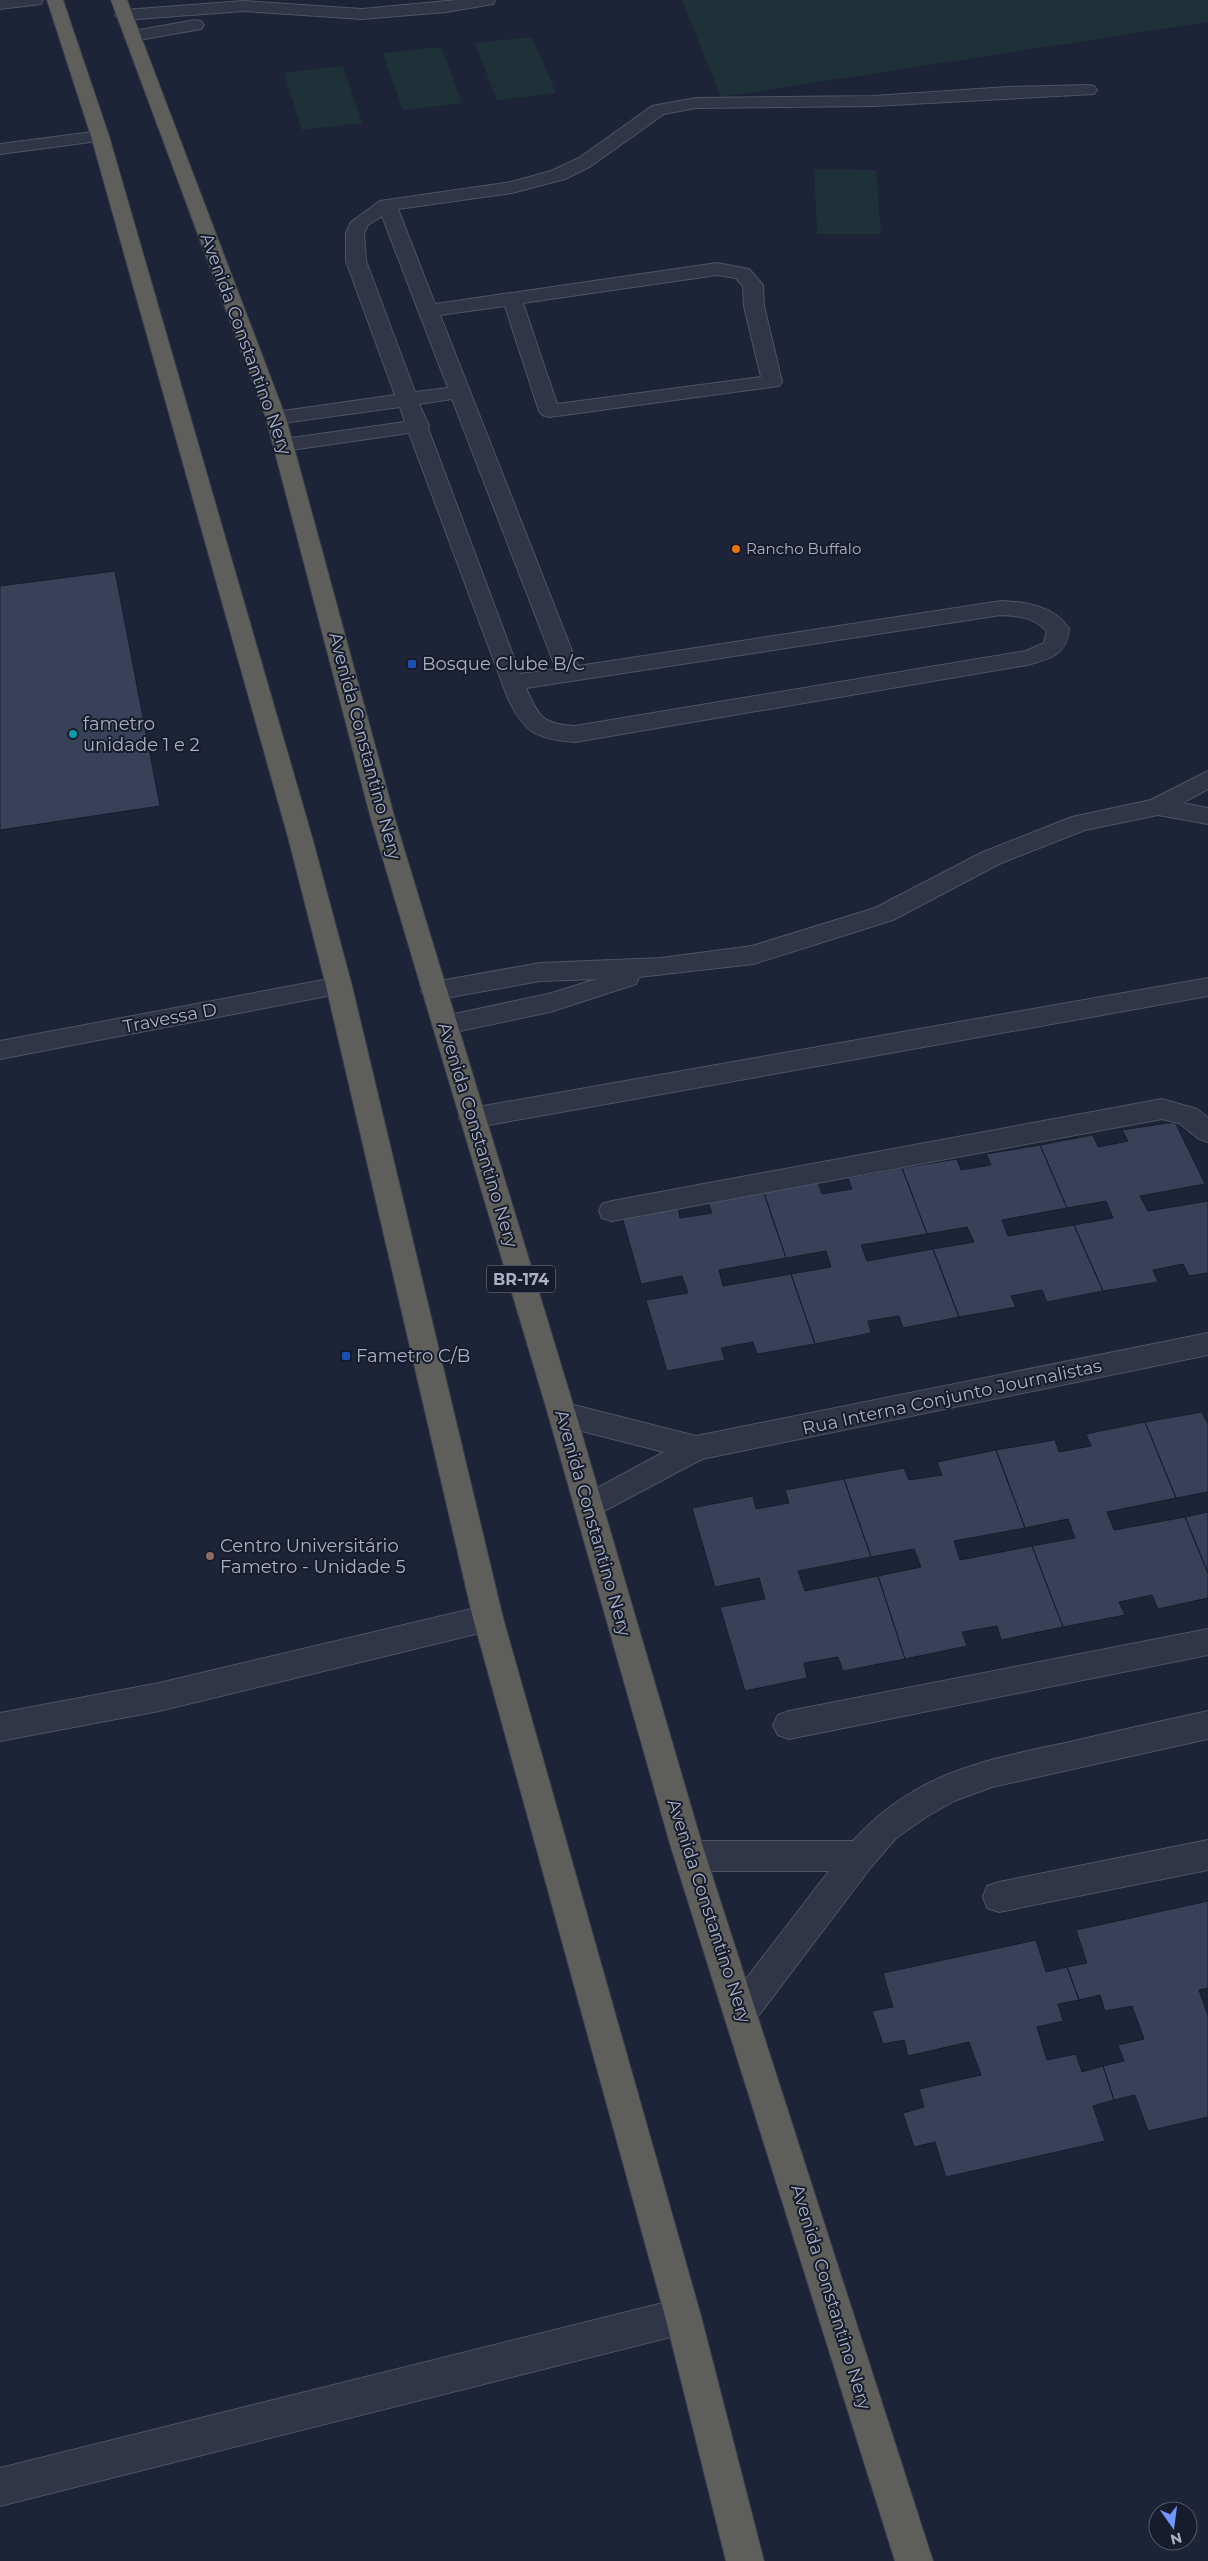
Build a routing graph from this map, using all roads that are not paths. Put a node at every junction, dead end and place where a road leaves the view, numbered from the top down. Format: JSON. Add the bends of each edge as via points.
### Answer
{"nodes":[{"id":1,"x":36,"y":0,"type":"edge"},
{"id":2,"x":54,"y":0,"type":"edge"},
{"id":3,"x":487,"y":0,"type":"edge"},
{"id":4,"x":0,"y":4,"type":"edge"},
{"id":5,"x":125,"y":17,"type":"edge"},
{"id":6,"x":1088,"y":90,"type":"dead end"},
{"id":7,"x":100,"y":136,"type":"junction"},
{"id":8,"x":0,"y":149,"type":"edge"},
{"id":9,"x":387,"y":205,"type":"junction"},
{"id":10,"x":512,"y":299,"type":"junction"},
{"id":11,"x":429,"y":311,"type":"junction"},
{"id":12,"x":460,"y":392,"type":"junction"},
{"id":13,"x":409,"y":399,"type":"junction"},
{"id":14,"x":276,"y":418,"type":"junction"},
{"id":15,"x":419,"y":426,"type":"junction"},
{"id":16,"x":284,"y":445,"type":"junction"},
{"id":17,"x":570,"y":675,"type":"junction"},
{"id":18,"x":512,"y":683,"type":"junction"},
{"id":19,"x":1208,"y":779,"type":"edge"},
{"id":20,"x":1158,"y":807,"type":"junction"},
{"id":21,"x":1208,"y":816,"type":"edge"},
{"id":22,"x":660,"y":967,"type":"junction"},
{"id":23,"x":339,"y":986,"type":"junction"},
{"id":24,"x":1208,"y":987,"type":"edge"},
{"id":25,"x":434,"y":991,"type":"junction"},
{"id":26,"x":445,"y":1025,"type":"junction"},
{"id":27,"x":0,"y":1050,"type":"edge"},
{"id":28,"x":472,"y":1118,"type":"junction"},
{"id":29,"x":1208,"y":1132,"type":"edge"},
{"id":30,"x":612,"y":1211,"type":"dead end"},
{"id":31,"x":1208,"y":1344,"type":"edge"},
{"id":32,"x":562,"y":1414,"type":"junction"},
{"id":33,"x":696,"y":1448,"type":"junction"},
{"id":34,"x":589,"y":1507,"type":"junction"},
{"id":35,"x":488,"y":1618,"type":"junction"},
{"id":36,"x":1208,"y":1642,"type":"edge"},
{"id":37,"x":790,"y":1725,"type":"dead end"},
{"id":38,"x":1208,"y":1725,"type":"edge"},
{"id":39,"x":0,"y":1727,"type":"edge"},
{"id":40,"x":1208,"y":1855,"type":"edge"},
{"id":41,"x":691,"y":1856,"type":"junction"},
{"id":42,"x":860,"y":1856,"type":"junction"},
{"id":43,"x":999,"y":1897,"type":"dead end"},
{"id":44,"x":741,"y":2012,"type":"junction"},
{"id":45,"x":682,"y":2316,"type":"junction"},
{"id":46,"x":0,"y":2487,"type":"edge"},
{"id":47,"x":745,"y":2561,"type":"edge"},
{"id":48,"x":914,"y":2561,"type":"edge"}],
"edges":[{"from":1,"to":4,"type":"street"},
{"from":2,"to":7,"type":"highway"},
{"from":3,"to":5,"type":"street","via":[[362,14],[244,6],[196,24]]},
{"from":5,"to":14,"type":"highway","name":"Avenida Constantino Nery","number":"BR-174"},
{"from":6,"to":9,"type":"street","via":[[979,93],[873,101],[674,106],[658,110],[585,162],[558,176],[512,187]]},
{"from":7,"to":8,"type":"street"},
{"from":7,"to":23,"type":"highway","via":[[300,837]]},
{"from":9,"to":11,"type":"street"},
{"from":9,"to":13,"type":"street","via":[[360,222],[354,245],[356,261]]},
{"from":10,"to":10,"type":"street","via":[[717,269],[742,273],[753,285],[754,306],[772,382],[549,411]]},
{"from":10,"to":11,"type":"street"},
{"from":11,"to":12,"type":"street"},
{"from":12,"to":13,"type":"street"},
{"from":12,"to":17,"type":"street"},
{"from":13,"to":14,"type":"street"},
{"from":13,"to":15,"type":"street"},
{"from":14,"to":16,"type":"highway","name":"Avenida Constantino Nery","number":"BR-174"},
{"from":15,"to":16,"type":"street"},
{"from":15,"to":18,"type":"street"},
{"from":16,"to":25,"type":"highway","name":"Avenida Constantino Nery","number":"BR-174","via":[[384,819]]},
{"from":17,"to":18,"type":"street"},
{"from":17,"to":18,"type":"street","via":[[1001,608],[1027,609],[1045,616],[1058,628],[1057,643],[1050,651],[1027,658],[575,734],[552,734],[532,724]]},
{"from":19,"to":20,"type":"street"},
{"from":20,"to":21,"type":"street"},
{"from":20,"to":22,"type":"street","via":[[1080,824],[991,858],[884,914],[753,955]]},
{"from":22,"to":25,"type":"street","via":[[540,972]]},
{"from":22,"to":26,"type":"street","via":[[550,1003]]},
{"from":23,"to":27,"type":"street","name":"Travessa D"},
{"from":23,"to":35,"type":"highway"},
{"from":24,"to":28,"type":"street"},
{"from":25,"to":26,"type":"highway","name":"Avenida Constantino Nery","number":"BR-174"},
{"from":26,"to":28,"type":"highway","name":"Avenida Constantino Nery","number":"BR-174"},
{"from":28,"to":32,"type":"highway","name":"Avenida Constantino Nery","number":"BR-174"},
{"from":29,"to":30,"type":"street","via":[[1188,1116],[1162,1109]]},
{"from":31,"to":33,"type":"street","name":"Rua Interna Conjunto Journalistas"},
{"from":32,"to":33,"type":"street","name":"Rua Interna Conjunto Journalistas"},
{"from":32,"to":34,"type":"highway","name":"Avenida Constantino Nery","number":"BR-174"},
{"from":33,"to":34,"type":"street","name":"Rua Interna Conjunto Journalistas"},
{"from":34,"to":41,"type":"highway","name":"Avenida Constantino Nery","number":"BR-174"},
{"from":35,"to":39,"type":"street","via":[[158,1697]]},
{"from":35,"to":45,"type":"highway"},
{"from":36,"to":37,"type":"street"},
{"from":38,"to":42,"type":"street","via":[[992,1774],[944,1790],[885,1828]]},
{"from":40,"to":43,"type":"street"},
{"from":41,"to":42,"type":"street"},
{"from":41,"to":44,"type":"highway","name":"Avenida Constantino Nery","number":"BR-174"},
{"from":42,"to":44,"type":"street"},
{"from":44,"to":48,"type":"highway","name":"Avenida Constantino Nery","number":"BR-174"},
{"from":45,"to":46,"type":"street"},
{"from":45,"to":47,"type":"highway"}]}
